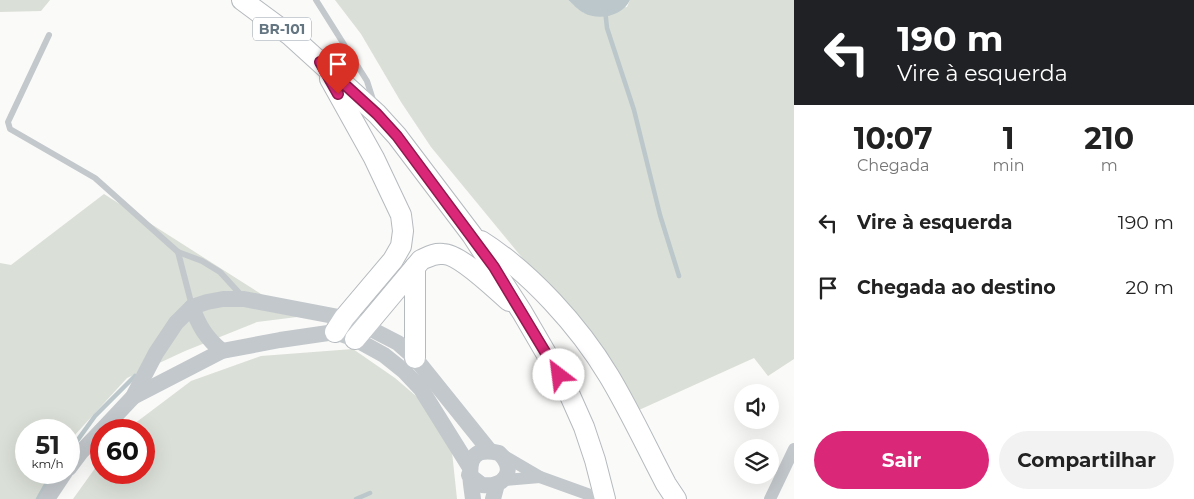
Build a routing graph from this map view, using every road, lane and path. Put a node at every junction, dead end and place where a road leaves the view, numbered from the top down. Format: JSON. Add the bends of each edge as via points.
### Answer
{"nodes":[{"id":1,"x":242,"y":0,"type":"edge"},
{"id":2,"x":316,"y":0,"type":"edge"},
{"id":3,"x":49,"y":35,"type":"dead end"},
{"id":4,"x":320,"y":62,"type":"junction"},
{"id":5,"x":377,"y":114,"type":"junction"},
{"id":6,"x":472,"y":235,"type":"junction"},
{"id":7,"x":178,"y":252,"type":"junction"},
{"id":8,"x":415,"y":267,"type":"junction"},
{"id":9,"x":244,"y":299,"type":"junction"},
{"id":10,"x":192,"y":307,"type":"junction"},
{"id":11,"x":522,"y":312,"type":"junction"},
{"id":12,"x":339,"y":325,"type":"junction"},
{"id":13,"x":360,"y":332,"type":"junction"},
{"id":14,"x":222,"y":351,"type":"junction"},
{"id":15,"x":415,"y":358,"type":"junction"},
{"id":16,"x":133,"y":397,"type":"junction"},
{"id":17,"x":112,"y":419,"type":"edge"},
{"id":18,"x":90,"y":443,"type":"edge"},
{"id":19,"x":794,"y":449,"type":"edge"},
{"id":20,"x":494,"y":451,"type":"junction"},
{"id":21,"x":80,"y":453,"type":"edge"},
{"id":22,"x":469,"y":470,"type":"junction"},
{"id":23,"x":545,"y":480,"type":"junction"},
{"id":24,"x":57,"y":484,"type":"edge"},
{"id":25,"x":498,"y":488,"type":"edge"},
{"id":26,"x":47,"y":499,"type":"edge"},
{"id":27,"x":473,"y":499,"type":"edge"},
{"id":28,"x":601,"y":499,"type":"edge"},
{"id":29,"x":604,"y":499,"type":"edge"},
{"id":30,"x":676,"y":499,"type":"edge"},
{"id":31,"x":770,"y":499,"type":"edge"}],
"edges":[{"from":1,"to":4,"type":"main road","number":"BR-101"},
{"from":2,"to":5,"type":"lane","via":[[367,81]]},
{"from":3,"to":7,"type":"lane","via":[[8,122],[10,129],[95,178]]},
{"from":4,"to":5,"type":"main road","number":"BR-101"},
{"from":4,"to":12,"type":"main road","via":[[374,158],[401,215],[403,231],[401,246],[393,260]]},
{"from":5,"to":6,"type":"main road","number":"BR-101"},
{"from":6,"to":11,"type":"main road","number":"BR-101"},
{"from":6,"to":30,"type":"main road","via":[[498,251],[530,279],[589,346],[609,375]]},
{"from":7,"to":9,"type":"lane","via":[[220,272]]},
{"from":7,"to":10,"type":"lane"},
{"from":8,"to":11,"type":"main road","via":[[432,254],[445,254],[461,260]]},
{"from":8,"to":13,"type":"main road"},
{"from":8,"to":15,"type":"main road"},
{"from":9,"to":10,"type":"street","via":[[223,299]]},
{"from":9,"to":12,"type":"street","via":[[289,307]]},
{"from":10,"to":14,"type":"street","via":[[205,336]]},
{"from":10,"to":16,"type":"street","via":[[176,323],[156,353]]},
{"from":11,"to":29,"type":"main road","number":"BR-101","via":[[568,391],[584,427]]},
{"from":12,"to":13,"type":"street"},
{"from":12,"to":14,"type":"street"},
{"from":13,"to":15,"type":"street","via":[[398,343]]},
{"from":13,"to":22,"type":"street","via":[[421,389]]},
{"from":14,"to":16,"type":"street"},
{"from":15,"to":20,"type":"street"},
{"from":16,"to":17,"type":"street"},
{"from":18,"to":21,"type":"street"},
{"from":19,"to":31,"type":"street"},
{"from":20,"to":22,"type":"street","via":[[480,452],[473,458]]},
{"from":20,"to":23,"type":"street"},
{"from":20,"to":25,"type":"street","via":[[508,465],[508,473]]},
{"from":22,"to":25,"type":"street","via":[[482,486]]},
{"from":22,"to":27,"type":"street"},
{"from":23,"to":25,"type":"street"},
{"from":23,"to":28,"type":"street"},
{"from":24,"to":26,"type":"street"}]}
